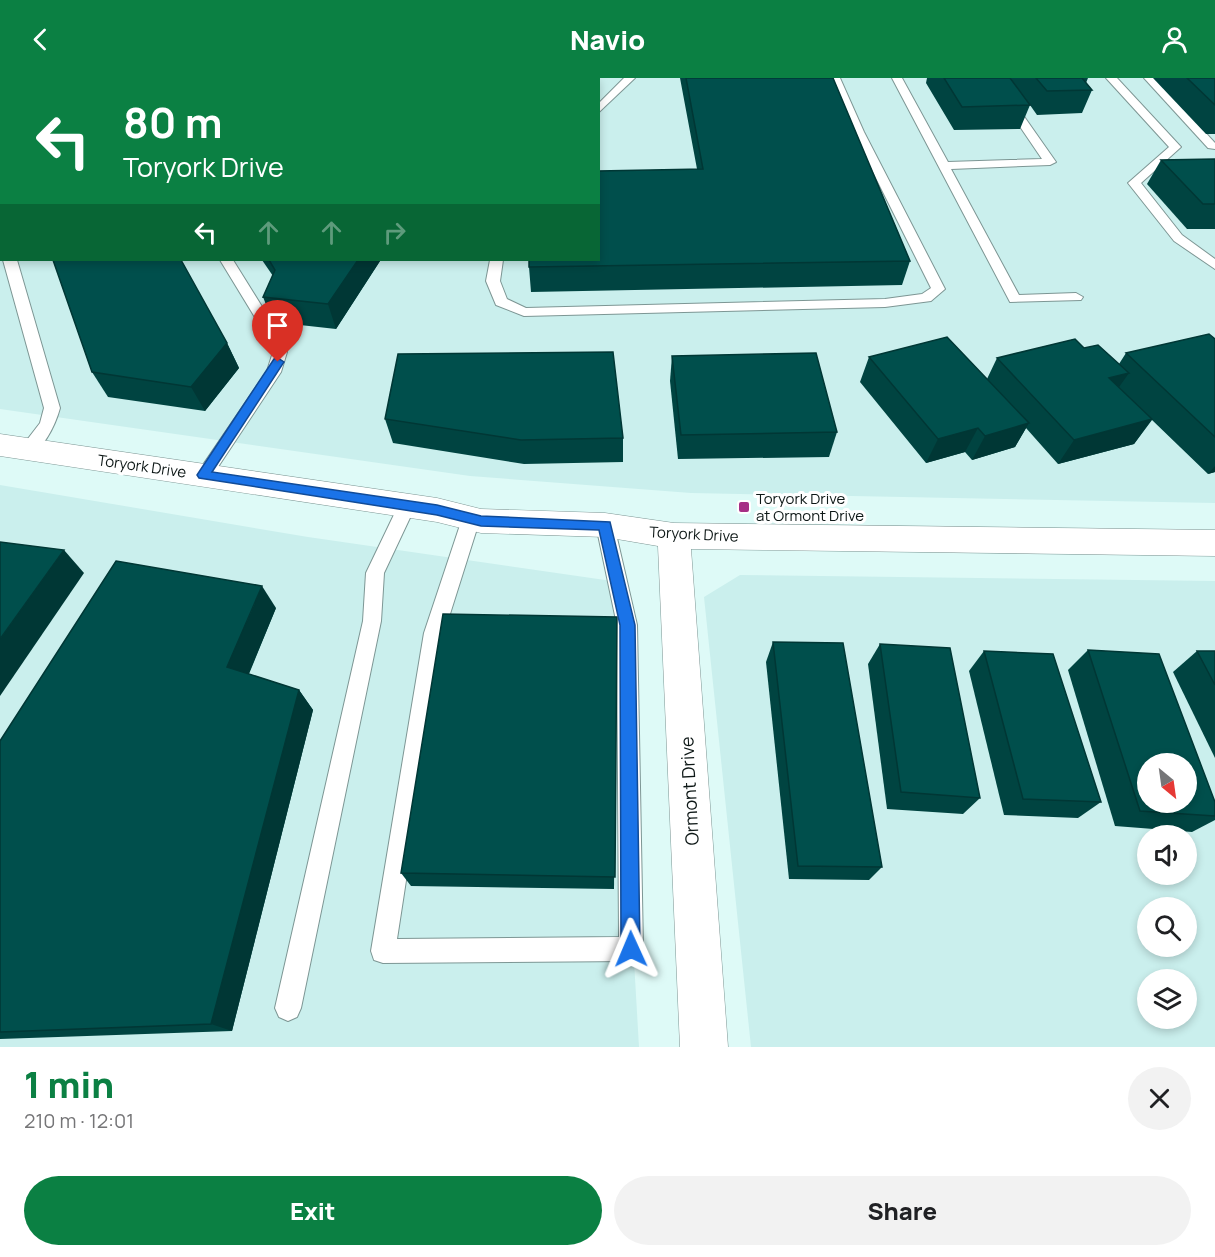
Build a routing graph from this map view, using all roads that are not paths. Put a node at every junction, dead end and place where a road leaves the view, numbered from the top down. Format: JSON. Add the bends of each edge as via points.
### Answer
{"nodes":[{"id":1,"x":630,"y":78,"type":"edge"},
{"id":2,"x":835,"y":78,"type":"edge"},
{"id":3,"x":897,"y":78,"type":"edge"},
{"id":4,"x":992,"y":78,"type":"edge"},
{"id":5,"x":1111,"y":78,"type":"edge"},
{"id":6,"x":1149,"y":78,"type":"edge"},
{"id":7,"x":600,"y":108,"type":"edge"},
{"id":8,"x":1215,"y":146,"type":"edge"},
{"id":9,"x":945,"y":166,"type":"junction"},
{"id":10,"x":10,"y":261,"type":"edge"},
{"id":11,"x":228,"y":261,"type":"edge"},
{"id":12,"x":496,"y":261,"type":"edge"},
{"id":13,"x":1215,"y":265,"type":"edge"},
{"id":14,"x":1076,"y":297,"type":"dead end"},
{"id":15,"x":14,"y":447,"type":"edge"},
{"id":16,"x":204,"y":475,"type":"junction"},
{"id":17,"x":407,"y":505,"type":"junction"},
{"id":18,"x":471,"y":519,"type":"junction"},
{"id":19,"x":605,"y":525,"type":"junction"},
{"id":20,"x":674,"y":536,"type":"junction"},
{"id":21,"x":1215,"y":543,"type":"edge"},
{"id":22,"x":288,"y":1008,"type":"dead end"},
{"id":23,"x":704,"y":1047,"type":"edge"}],
"edges":[{"from":1,"to":7,"type":"lane"},
{"from":2,"to":12,"type":"lane","via":[[872,161],[920,247],[938,289],[926,298],[885,303],[524,312],[501,302],[493,281]]},
{"from":3,"to":9,"type":"lane"},
{"from":4,"to":9,"type":"lane","via":[[1050,162]]},
{"from":5,"to":13,"type":"lane","via":[[1175,147],[1134,183],[1178,238]]},
{"from":6,"to":8,"type":"lane"},
{"from":9,"to":14,"type":"lane","via":[[1015,299]]},
{"from":10,"to":15,"type":"lane","via":[[52,408],[47,425]]},
{"from":11,"to":16,"type":"lane","via":[[280,352],[274,372]]},
{"from":15,"to":16,"type":"street","name":"Toryork Drive"},
{"from":16,"to":17,"type":"street","name":"Toryork Drive"},
{"from":17,"to":18,"type":"street","name":"Toryork Drive"},
{"from":17,"to":22,"type":"lane","via":[[375,573],[372,621]]},
{"from":18,"to":19,"type":"street","name":"Toryork Drive"},
{"from":18,"to":19,"type":"lane","via":[[434,633],[383,951],[631,949],[627,625]]},
{"from":19,"to":20,"type":"street","name":"Toryork Drive"},
{"from":20,"to":21,"type":"street","name":"Toryork Drive"},
{"from":20,"to":23,"type":"street","name":"Ormont Drive"}]}
